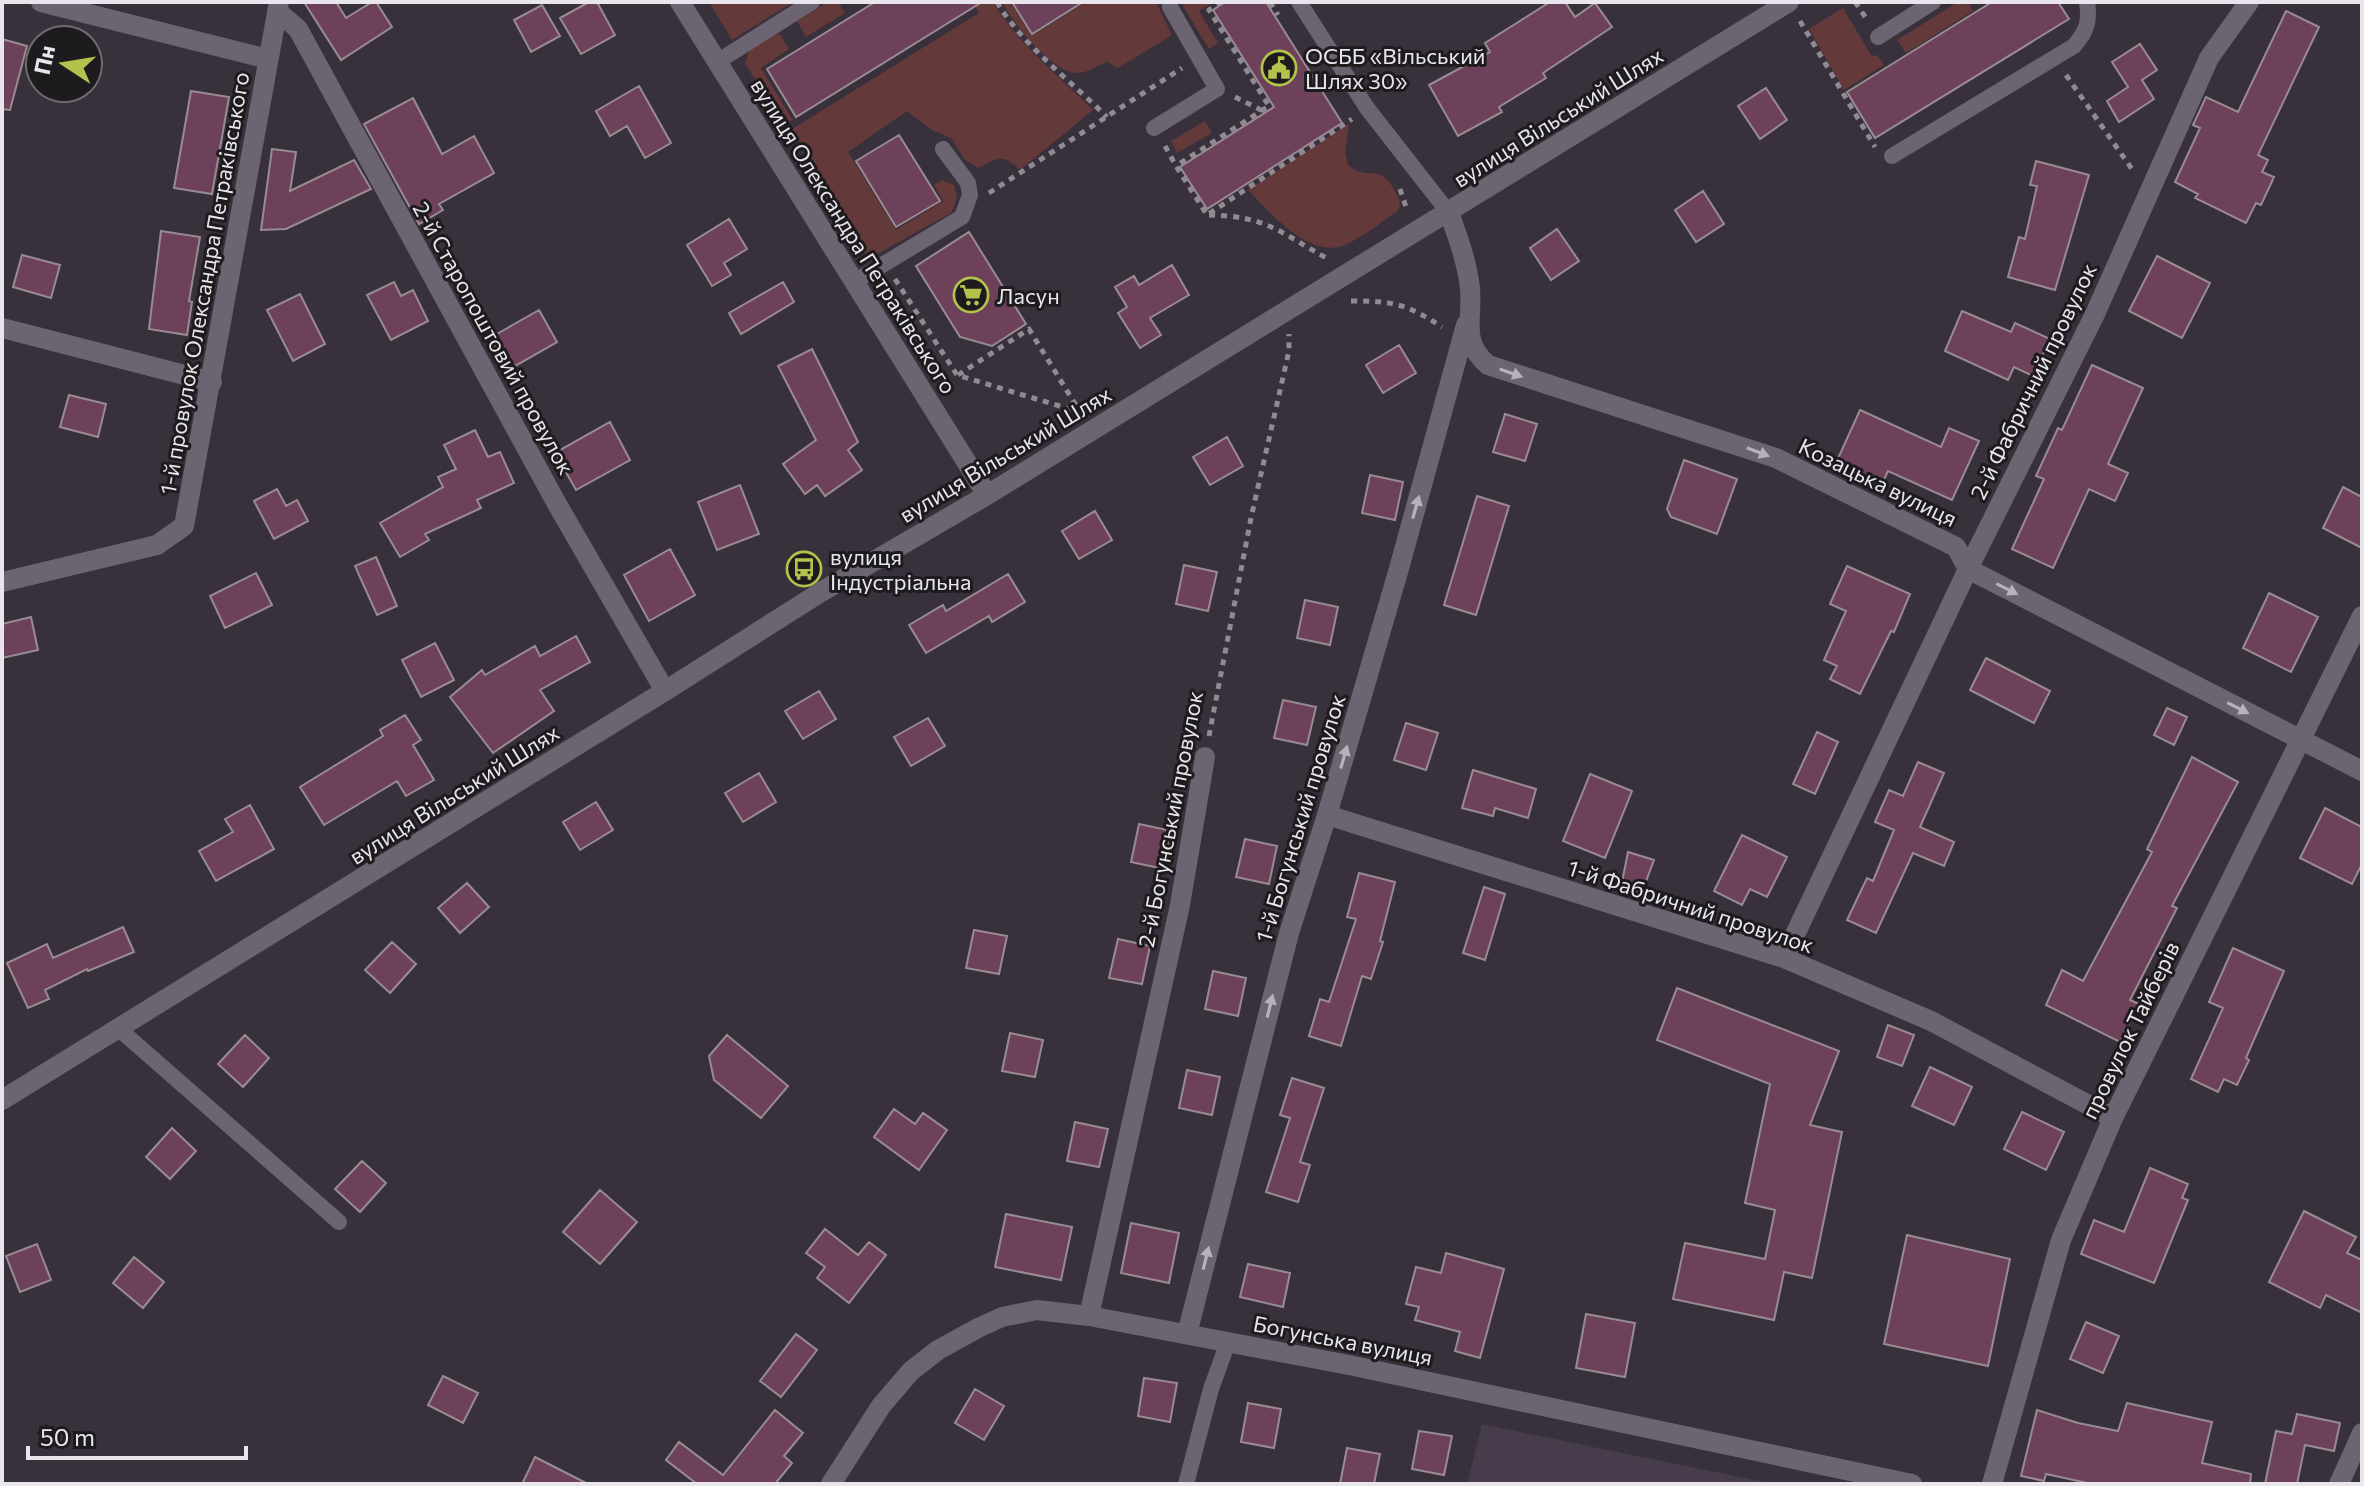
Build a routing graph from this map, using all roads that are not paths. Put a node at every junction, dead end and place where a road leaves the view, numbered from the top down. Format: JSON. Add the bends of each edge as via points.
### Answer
{"nodes":[{"id":1,"x":41,"y":2,"type":"edge"},
{"id":2,"x":680,"y":2,"type":"edge"},
{"id":3,"x":812,"y":2,"type":"edge"},
{"id":4,"x":1170,"y":2,"type":"edge"},
{"id":5,"x":1299,"y":2,"type":"edge"},
{"id":6,"x":1933,"y":2,"type":"edge"},
{"id":7,"x":2087,"y":2,"type":"edge"},
{"id":8,"x":2249,"y":2,"type":"edge"},
{"id":9,"x":278,"y":7,"type":"edge"},
{"id":10,"x":1794,"y":10,"type":"edge"},
{"id":11,"x":1878,"y":37,"type":"dead end"},
{"id":12,"x":268,"y":59,"type":"junction"},
{"id":13,"x":717,"y":62,"type":"junction"},
{"id":14,"x":1154,"y":128,"type":"dead end"},
{"id":15,"x":943,"y":149,"type":"dead end"},
{"id":16,"x":1892,"y":156,"type":"road end"},
{"id":17,"x":1449,"y":213,"type":"junction"},
{"id":18,"x":854,"y":282,"type":"junction"},
{"id":19,"x":1468,"y":318,"type":"junction"},
{"id":20,"x":2,"y":328,"type":"edge"},
{"id":21,"x":212,"y":382,"type":"junction"},
{"id":22,"x":987,"y":495,"type":"junction"},
{"id":23,"x":1968,"y":569,"type":"junction"},
{"id":24,"x":2,"y":582,"type":"edge"},
{"id":25,"x":2362,"y":616,"type":"edge"},
{"id":26,"x":665,"y":691,"type":"junction"},
{"id":27,"x":2299,"y":739,"type":"junction"},
{"id":28,"x":1205,"y":757,"type":"road end"},
{"id":29,"x":2362,"y":771,"type":"edge"},
{"id":30,"x":1327,"y":815,"type":"junction"},
{"id":31,"x":1784,"y":958,"type":"junction"},
{"id":32,"x":119,"y":1029,"type":"junction"},
{"id":33,"x":2,"y":1100,"type":"edge"},
{"id":34,"x":2113,"y":1118,"type":"junction"},
{"id":35,"x":339,"y":1222,"type":"dead end"},
{"id":36,"x":1089,"y":1316,"type":"junction"},
{"id":37,"x":1187,"y":1334,"type":"junction"},
{"id":38,"x":1228,"y":1342,"type":"junction"},
{"id":39,"x":2362,"y":1433,"type":"edge"},
{"id":40,"x":831,"y":1484,"type":"edge"},
{"id":41,"x":1186,"y":1484,"type":"edge"},
{"id":42,"x":1912,"y":1484,"type":"edge"},
{"id":43,"x":1992,"y":1484,"type":"edge"},
{"id":44,"x":2339,"y":1484,"type":"edge"}],
"edges":[{"from":1,"to":12,"type":"street"},
{"from":2,"to":13,"type":"street","name":"вулиця Олександра Петраківського"},
{"from":3,"to":13,"type":"lane"},
{"from":4,"to":14,"type":"lane","via":[[1217,89]]},
{"from":5,"to":17,"type":"lane","via":[[1367,108]]},
{"from":6,"to":11,"type":"lane"},
{"from":7,"to":16,"type":"lane","via":[[2090,19],[2074,46]]},
{"from":8,"to":23,"type":"street","name":"2-й Фабричний провулок","via":[[2209,58],[2095,314]]},
{"from":9,"to":12,"type":"street","name":"1-й провулок Олександра Петраківського"},
{"from":9,"to":26,"type":"street","name":"2-й Старопоштовий провулок","via":[[298,29]]},
{"from":10,"to":17,"type":"street","name":"вулиця Вільський Шлях"},
{"from":12,"to":21,"type":"street","name":"1-й провулок Олександра Петраківського"},
{"from":13,"to":18,"type":"street","name":"вулиця Олександра Петраківського"},
{"from":15,"to":18,"type":"lane","via":[[968,183],[970,195],[962,217]]},
{"from":17,"to":19,"type":"street","name":"Козацька вулиця","via":[[1468,277]]},
{"from":17,"to":22,"type":"street","name":"вулиця Вільський Шлях"},
{"from":18,"to":22,"type":"street","name":"вулиця Олександра Петраківського"},
{"from":19,"to":23,"type":"street","name":"Козацька вулиця","one_way":true,"via":[[1471,343],[1488,365],[1776,458],[1956,547]]},
{"from":30,"to":19,"type":"street","name":"1-й Богунський провулок","one_way":true},
{"from":20,"to":21,"type":"street"},
{"from":21,"to":24,"type":"street","name":"1-й провулок Олександра Петраківського","via":[[184,526],[157,545]]},
{"from":22,"to":26,"type":"street","name":"вулиця Вільський Шлях"},
{"from":23,"to":27,"type":"street","name":"Козацька вулиця","one_way":true},
{"from":23,"to":31,"type":"street","name":"2-й Фабричний провулок"},
{"from":25,"to":27,"type":"street","name":"провулок Тайберів"},
{"from":26,"to":32,"type":"street","name":"вулиця Вільський Шлях"},
{"from":27,"to":29,"type":"street","name":"Козацька вулиця"},
{"from":27,"to":34,"type":"street","name":"провулок Тайберів"},
{"from":28,"to":36,"type":"street","name":"2-й Богунський провулок","via":[[1177,919]]},
{"from":30,"to":31,"type":"street","name":"1-й Фабричний провулок"},
{"from":37,"to":30,"type":"street","name":"1-й Богунський провулок","one_way":true,"via":[[1289,933]]},
{"from":31,"to":34,"type":"street","name":"1-й Фабричний провулок","via":[[1931,1021]]},
{"from":32,"to":33,"type":"street","name":"вулиця Вільський Шлях"},
{"from":32,"to":35,"type":"lane"},
{"from":34,"to":43,"type":"street","name":"провулок Тайберів","via":[[2061,1240]]},
{"from":36,"to":37,"type":"street","name":"Богунська вулиця"},
{"from":36,"to":40,"type":"street","name":"Богунська вулиця","via":[[1037,1310],[1002,1317],[938,1350],[881,1406]]},
{"from":37,"to":38,"type":"street","name":"Богунська вулиця"},
{"from":38,"to":41,"type":"lane"},
{"from":38,"to":42,"type":"street","name":"Богунська вулиця"},
{"from":39,"to":44,"type":"street"}]}
